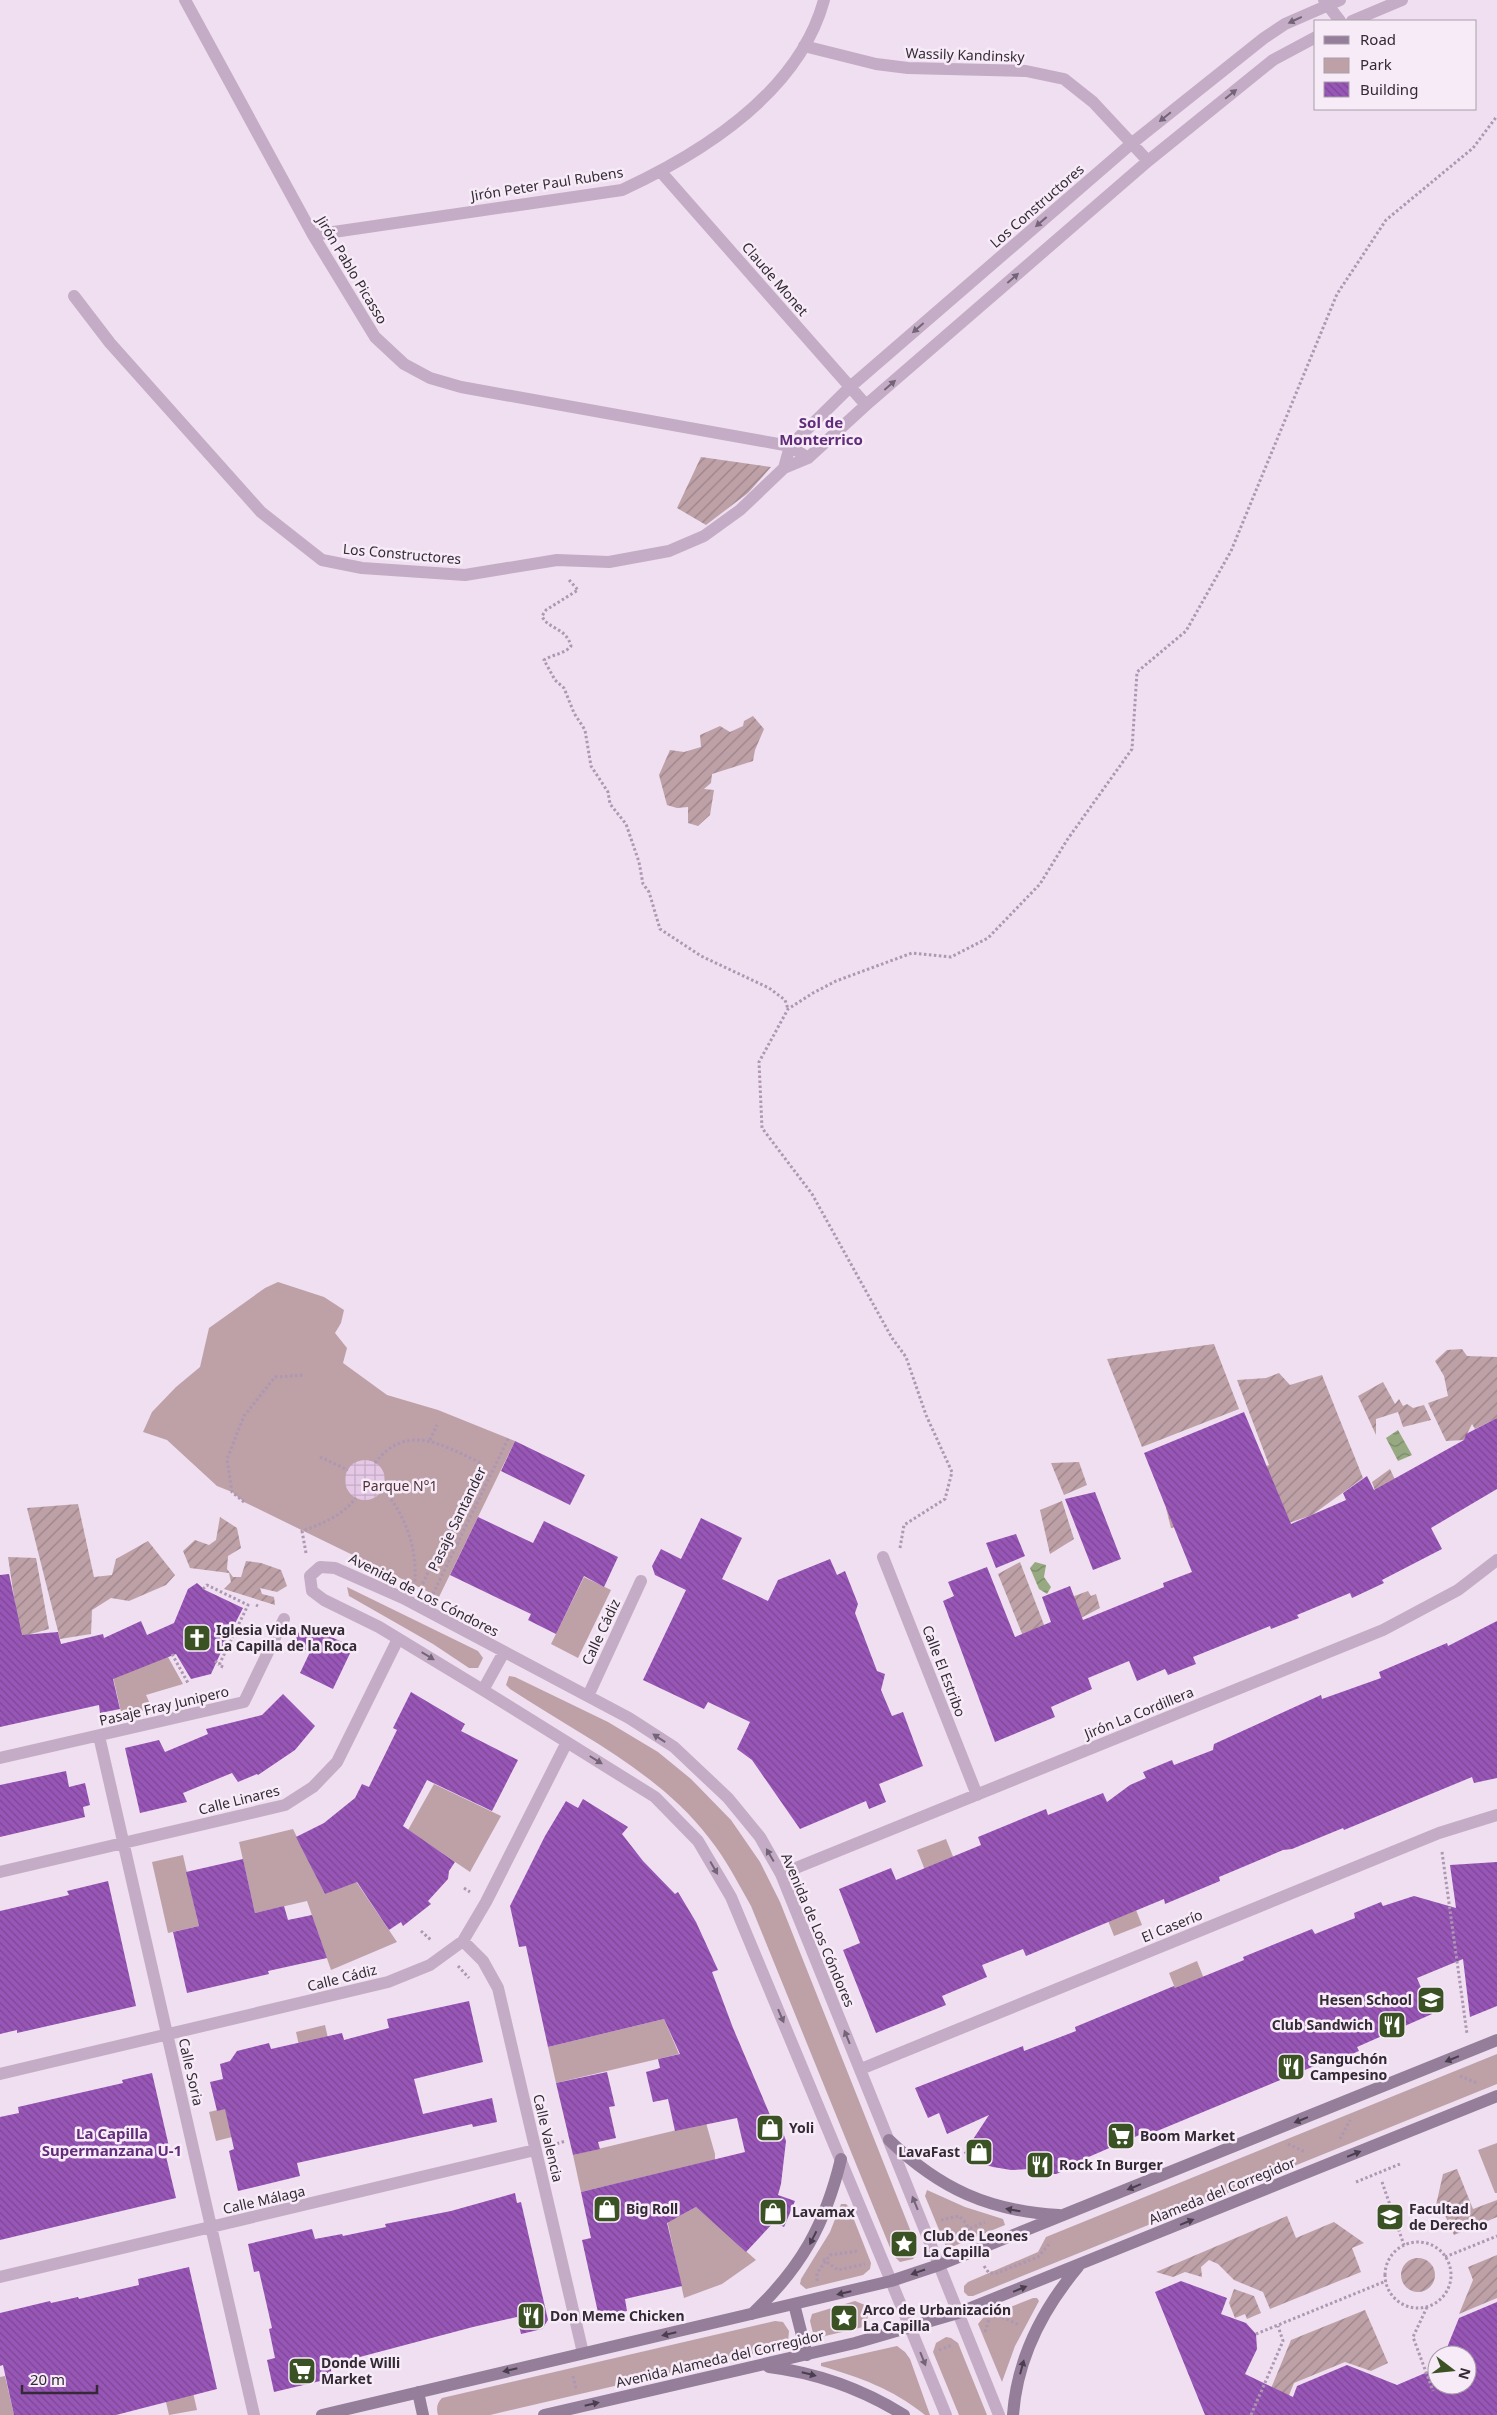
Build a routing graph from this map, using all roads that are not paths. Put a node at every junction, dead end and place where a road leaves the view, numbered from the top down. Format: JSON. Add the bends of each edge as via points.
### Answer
{"nodes":[{"id":1,"x":185,"y":0,"type":"edge"},
{"id":2,"x":824,"y":0,"type":"edge"},
{"id":3,"x":1402,"y":0,"type":"edge"},
{"id":4,"x":1331,"y":1,"type":"edge"},
{"id":5,"x":1340,"y":20,"type":"edge"},
{"id":6,"x":1354,"y":20,"type":"edge"},
{"id":7,"x":1314,"y":38,"type":"edge"},
{"id":8,"x":804,"y":46,"type":"junction"},
{"id":9,"x":1132,"y":144,"type":"junction"},
{"id":10,"x":1148,"y":161,"type":"junction"},
{"id":11,"x":661,"y":172,"type":"junction"},
{"id":12,"x":313,"y":235,"type":"junction"},
{"id":13,"x":74,"y":296,"type":"dead end"},
{"id":14,"x":850,"y":387,"type":"junction"},
{"id":15,"x":866,"y":405,"type":"junction"},
{"id":16,"x":790,"y":446,"type":"junction"},
{"id":17,"x":808,"y":458,"type":"junction"},
{"id":18,"x":784,"y":468,"type":"junction"},
{"id":19,"x":884,"y":1557,"type":"dead end"},
{"id":20,"x":1497,"y":1560,"type":"edge"},
{"id":21,"x":641,"y":1580,"type":"dead end"},
{"id":22,"x":284,"y":1620,"type":"dead end"},
{"id":23,"x":398,"y":1639,"type":"junction"},
{"id":24,"x":504,"y":1652,"type":"junction"},
{"id":25,"x":483,"y":1690,"type":"junction"},
{"id":26,"x":588,"y":1696,"type":"junction"},
{"id":27,"x":99,"y":1736,"type":"junction"},
{"id":28,"x":567,"y":1742,"type":"junction"},
{"id":29,"x":0,"y":1758,"type":"edge"},
{"id":30,"x":977,"y":1795,"type":"junction"},
{"id":31,"x":1497,"y":1815,"type":"edge"},
{"id":32,"x":123,"y":1843,"type":"junction"},
{"id":33,"x":0,"y":1872,"type":"edge"},
{"id":34,"x":781,"y":1874,"type":"junction"},
{"id":35,"x":463,"y":1941,"type":"junction"},
{"id":36,"x":168,"y":2035,"type":"junction"},
{"id":37,"x":1497,"y":2040,"type":"edge"},
{"id":38,"x":860,"y":2070,"type":"junction"},
{"id":39,"x":0,"y":2074,"type":"edge"},
{"id":40,"x":1497,"y":2096,"type":"edge"},
{"id":41,"x":889,"y":2140,"type":"junction"},
{"id":42,"x":536,"y":2150,"type":"junction"},
{"id":43,"x":841,"y":2159,"type":"junction"},
{"id":44,"x":1062,"y":2216,"type":"junction"},
{"id":45,"x":211,"y":2228,"type":"junction"},
{"id":46,"x":939,"y":2265,"type":"junction"},
{"id":47,"x":1079,"y":2266,"type":"junction"},
{"id":48,"x":0,"y":2277,"type":"edge"},
{"id":49,"x":891,"y":2281,"type":"junction"},
{"id":50,"x":794,"y":2304,"type":"junction"},
{"id":51,"x":958,"y":2314,"type":"junction"},
{"id":52,"x":751,"y":2315,"type":"junction"},
{"id":53,"x":911,"y":2328,"type":"junction"},
{"id":54,"x":583,"y":2353,"type":"junction"},
{"id":55,"x":807,"y":2355,"type":"junction"},
{"id":56,"x":762,"y":2366,"type":"junction"},
{"id":57,"x":418,"y":2392,"type":"junction"},
{"id":58,"x":254,"y":2415,"type":"edge"},
{"id":59,"x":322,"y":2415,"type":"edge"},
{"id":60,"x":423,"y":2415,"type":"edge"},
{"id":61,"x":544,"y":2415,"type":"edge"},
{"id":62,"x":904,"y":2415,"type":"edge"},
{"id":63,"x":946,"y":2415,"type":"edge"},
{"id":64,"x":999,"y":2415,"type":"edge"},
{"id":65,"x":1013,"y":2415,"type":"edge"}],
"edges":[{"from":1,"to":12,"type":"street","name":"Jirón Pablo Picasso"},
{"from":2,"to":8,"type":"street","name":"Jirón Peter Paul Rubens"},
{"from":3,"to":6,"type":"street"},
{"from":4,"to":5,"type":"street"},
{"from":4,"to":9,"type":"street","name":"Los Constructores","one_way":true,"via":[[1264,38]]},
{"from":10,"to":7,"type":"street","name":"Los Constructores","one_way":true,"via":[[1273,60]]},
{"from":8,"to":9,"type":"street","name":"Wassily Kandinsky","via":[[876,64],[908,68],[1026,71],[1064,79],[1093,102]]},
{"from":8,"to":11,"type":"street","name":"Jirón Peter Paul Rubens","via":[[773,89],[731,127]]},
{"from":9,"to":10,"type":"street","name":"Wassily Kandinsky"},
{"from":9,"to":14,"type":"street","name":"Los Constructores","one_way":true},
{"from":15,"to":10,"type":"street","name":"Los Constructores","one_way":true},
{"from":11,"to":12,"type":"street","name":"Jirón Peter Paul Rubens","via":[[622,190]]},
{"from":11,"to":14,"type":"street","name":"Claude Monet"},
{"from":12,"to":16,"type":"street","name":"Jirón Pablo Picasso","via":[[375,337],[404,364],[430,378],[460,387]]},
{"from":13,"to":18,"type":"street","name":"Los Constructores","via":[[110,343],[261,512],[322,560],[362,568],[465,575],[557,560],[609,562],[670,551],[704,536],[740,510]]},
{"from":14,"to":15,"type":"street","name":"Claude Monet"},
{"from":14,"to":16,"type":"street","name":"Los Constructores"},
{"from":15,"to":17,"type":"street","name":"Los Constructores"},
{"from":16,"to":17,"type":"street","name":"Jirón Pablo Picasso"},
{"from":16,"to":18,"type":"street"},
{"from":17,"to":18,"type":"street","name":"Los Constructores"},
{"from":19,"to":30,"type":"street","name":"Calle El Estribo"},
{"from":20,"to":30,"type":"street","name":"Jirón La Cordillera","via":[[1458,1590],[1383,1630]]},
{"from":21,"to":26,"type":"street","name":"Calle Cádiz"},
{"from":22,"to":27,"type":"street","name":"Pasaje Fray Junipero","via":[[244,1702]]},
{"from":23,"to":24,"type":"street","name":"Avenida de Los Cóndores","via":[[324,1600],[312,1591],[310,1576],[320,1567],[335,1568]]},
{"from":23,"to":25,"type":"street","name":"Avenida de Los Cóndores","one_way":true},
{"from":23,"to":32,"type":"street","name":"Calle Linares","via":[[337,1762],[313,1787],[285,1805]]},
{"from":24,"to":25,"type":"street"},
{"from":24,"to":26,"type":"street","name":"Avenida de Los Cóndores"},
{"from":25,"to":28,"type":"street","name":"Avenida de Los Cóndores"},
{"from":34,"to":26,"type":"street","name":"Avenida de Los Cóndores","one_way":true,"via":[[760,1837],[728,1798],[674,1747]]},
{"from":27,"to":29,"type":"street","name":"Pasaje Fray Junipero"},
{"from":27,"to":32,"type":"street","name":"Calle Soria"},
{"from":28,"to":35,"type":"street","name":"Calle Cádiz"},
{"from":28,"to":43,"type":"street","name":"Avenida de Los Cóndores","one_way":true,"via":[[654,1797],[698,1841],[730,1897]]},
{"from":30,"to":34,"type":"street","name":"Jirón La Cordillera"},
{"from":31,"to":38,"type":"street","name":"El Caserío","via":[[1439,1833]]},
{"from":32,"to":33,"type":"street","name":"Calle Linares"},
{"from":32,"to":36,"type":"street","name":"Calle Soria"},
{"from":38,"to":34,"type":"street","name":"Avenida de Los Cóndores","one_way":true},
{"from":35,"to":36,"type":"street","name":"Calle Cádiz","via":[[430,1965],[388,1982]]},
{"from":35,"to":42,"type":"street","name":"Calle Valencia","via":[[483,1961],[498,1988]]},
{"from":36,"to":39,"type":"street","name":"Calle Cádiz"},
{"from":36,"to":45,"type":"street","name":"Calle Soria"},
{"from":37,"to":44,"type":"main road","one_way":true},
{"from":38,"to":41,"type":"street","name":"Avenida de Los Cóndores"},
{"from":47,"to":40,"type":"main road","name":"Alameda del Corregidor","one_way":true},
{"from":44,"to":41,"type":"main road","one_way":true,"via":[[1005,2209],[962,2193],[930,2176]]},
{"from":46,"to":41,"type":"street","name":"Avenida de Los Cóndores","one_way":true},
{"from":42,"to":45,"type":"street","name":"Calle Málaga"},
{"from":42,"to":54,"type":"street","name":"Calle Valencia"},
{"from":43,"to":49,"type":"street","name":"Avenida de Los Cóndores"},
{"from":43,"to":52,"type":"main road","one_way":true,"via":[[822,2220],[808,2248],[785,2280]]},
{"from":44,"to":46,"type":"main road"},
{"from":45,"to":48,"type":"street","name":"Calle Málaga"},
{"from":45,"to":58,"type":"street","name":"Calle Soria"},
{"from":46,"to":49,"type":"main road","one_way":true},
{"from":46,"to":51,"type":"street","name":"Avenida de Los Cóndores"},
{"from":51,"to":47,"type":"main road","name":"Alameda del Corregidor","one_way":true},
{"from":65,"to":47,"type":"main road","one_way":true,"via":[[1019,2378],[1034,2333],[1062,2286]]},
{"from":49,"to":50,"type":"main road","one_way":true},
{"from":49,"to":53,"type":"street","name":"Avenida de Los Cóndores"},
{"from":50,"to":52,"type":"main road"},
{"from":50,"to":55,"type":"main road"},
{"from":51,"to":53,"type":"main road","name":"Avenida Alameda del Corregidor"},
{"from":51,"to":64,"type":"street","name":"Avenida de Los Cóndores"},
{"from":52,"to":54,"type":"main road","one_way":true},
{"from":53,"to":55,"type":"main road","name":"Avenida Alameda del Corregidor"},
{"from":53,"to":63,"type":"street","name":"Avenida de Los Cóndores","one_way":true},
{"from":54,"to":57,"type":"main road","one_way":true},
{"from":55,"to":56,"type":"main road","name":"Avenida Alameda del Corregidor"},
{"from":61,"to":56,"type":"main road","name":"Avenida Alameda del Corregidor","one_way":true},
{"from":56,"to":62,"type":"main road","one_way":true,"via":[[824,2377],[855,2388]]},
{"from":57,"to":59,"type":"main road"},
{"from":57,"to":60,"type":"main road"}]}
